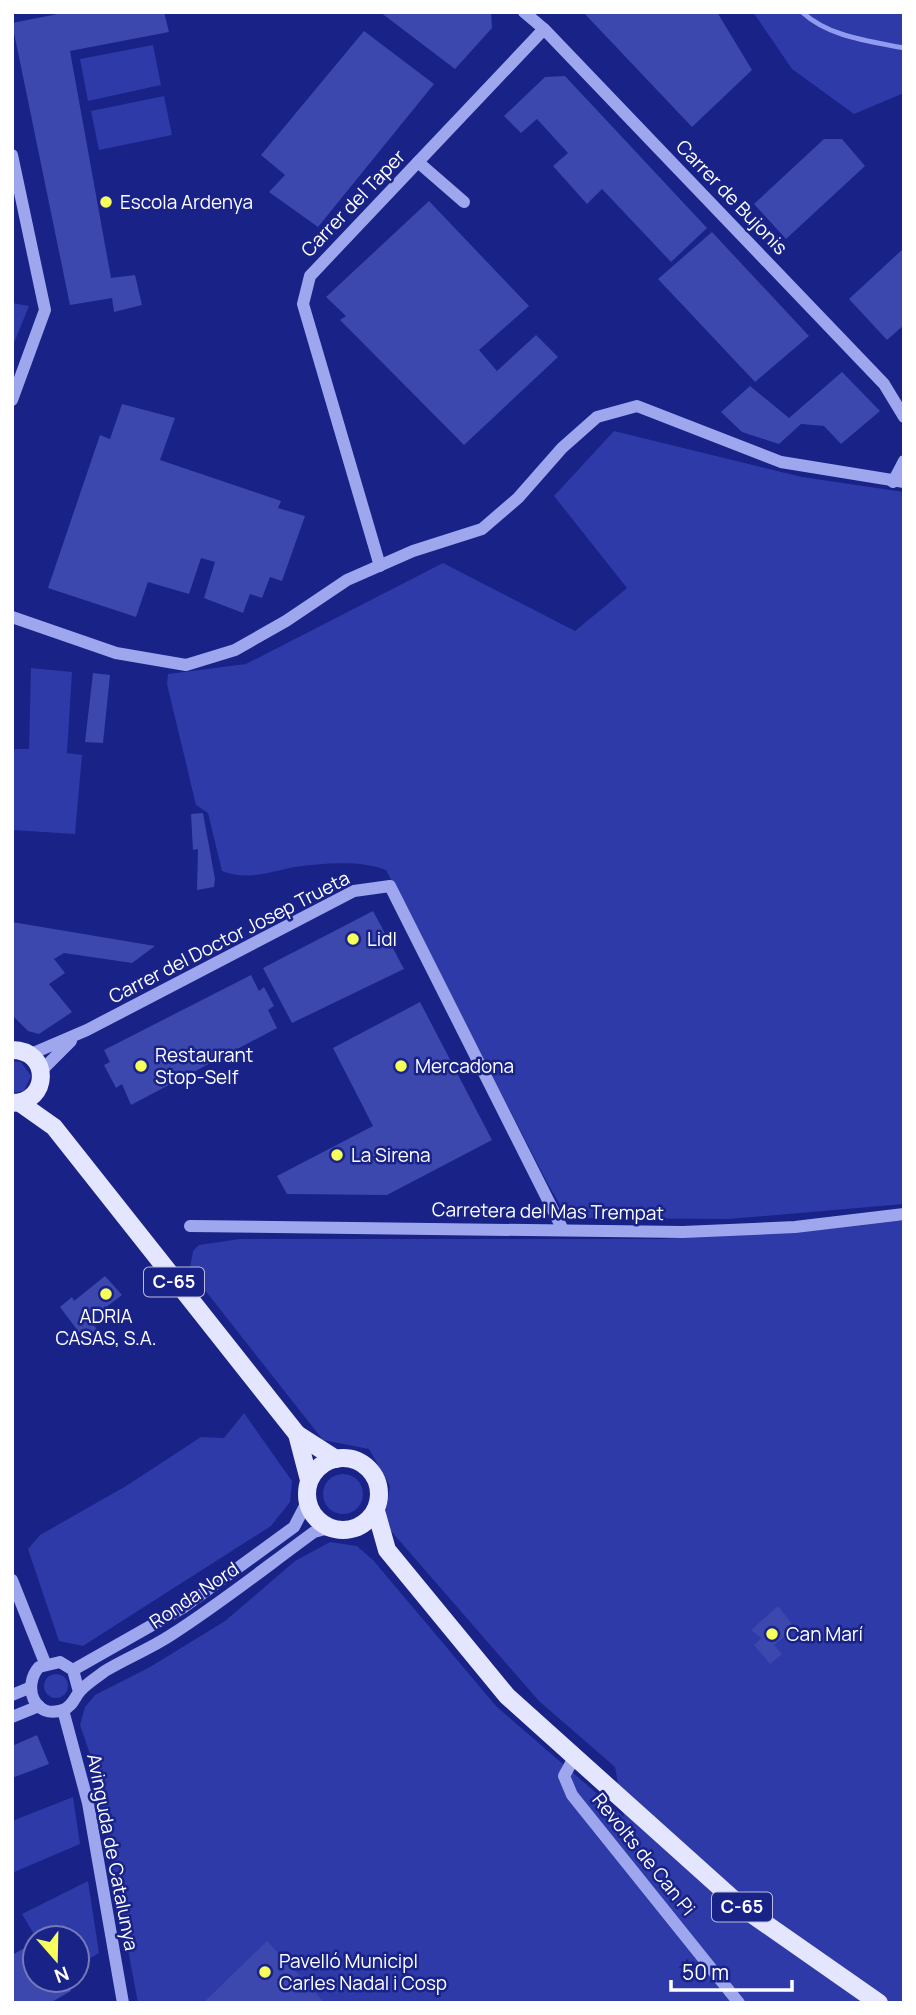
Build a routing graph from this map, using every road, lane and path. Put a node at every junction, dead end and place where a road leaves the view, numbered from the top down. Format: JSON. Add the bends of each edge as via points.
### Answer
{"nodes":[{"id":1,"x":524,"y":12,"type":"edge"},
{"id":2,"x":544,"y":29,"type":"junction"},
{"id":3,"x":12,"y":155,"type":"edge"},
{"id":4,"x":418,"y":162,"type":"junction"},
{"id":5,"x":464,"y":202,"type":"dead end"},
{"id":6,"x":18,"y":211,"type":"edge"},
{"id":7,"x":12,"y":400,"type":"edge"},
{"id":8,"x":904,"y":417,"type":"edge"},
{"id":9,"x":904,"y":461,"type":"edge"},
{"id":10,"x":899,"y":482,"type":"edge"},
{"id":11,"x":380,"y":566,"type":"junction"},
{"id":12,"x":12,"y":617,"type":"edge"},
{"id":13,"x":87,"y":1030,"type":"junction"},
{"id":14,"x":12,"y":1049,"type":"edge"},
{"id":15,"x":31,"y":1054,"type":"junction"},
{"id":16,"x":41,"y":1079,"type":"junction"},
{"id":17,"x":16,"y":1103,"type":"edge"},
{"id":18,"x":54,"y":1127,"type":"junction"},
{"id":19,"x":904,"y":1214,"type":"edge"},
{"id":20,"x":190,"y":1226,"type":"dead end"},
{"id":21,"x":563,"y":1230,"type":"junction"},
{"id":22,"x":297,"y":1434,"type":"junction"},
{"id":23,"x":335,"y":1459,"type":"junction"},
{"id":24,"x":309,"y":1480,"type":"junction"},
{"id":25,"x":307,"y":1502,"type":"junction"},
{"id":26,"x":376,"y":1511,"type":"junction"},
{"id":27,"x":329,"y":1528,"type":"junction"},
{"id":28,"x":350,"y":1530,"type":"junction"},
{"id":29,"x":387,"y":1550,"type":"junction"},
{"id":30,"x":14,"y":1586,"type":"edge"},
{"id":31,"x":46,"y":1663,"type":"junction"},
{"id":32,"x":73,"y":1670,"type":"junction"},
{"id":33,"x":29,"y":1688,"type":"junction"},
{"id":34,"x":79,"y":1692,"type":"junction"},
{"id":35,"x":12,"y":1695,"type":"edge"},
{"id":36,"x":39,"y":1706,"type":"junction"},
{"id":37,"x":63,"y":1710,"type":"junction"},
{"id":38,"x":12,"y":1717,"type":"edge"},
{"id":39,"x":575,"y":1756,"type":"junction"},
{"id":40,"x":123,"y":2003,"type":"edge"},
{"id":41,"x":739,"y":2003,"type":"edge"},
{"id":42,"x":878,"y":2003,"type":"edge"}],
"edges":[{"from":1,"to":2,"type":"street","name":"Carrer de Bujonis"},
{"from":2,"to":4,"type":"street","name":"Carrer del Taper"},
{"from":2,"to":8,"type":"street","name":"Carrer de Bujonis","via":[[884,384]]},
{"from":3,"to":6,"type":"street"},
{"from":4,"to":5,"type":"street"},
{"from":4,"to":11,"type":"street","name":"Carrer del Taper","via":[[310,276],[303,304]]},
{"from":6,"to":7,"type":"street","via":[[46,310]]},
{"from":9,"to":10,"type":"street"},
{"from":10,"to":11,"type":"street","via":[[782,462],[637,406],[597,417],[482,529]]},
{"from":11,"to":12,"type":"street","via":[[347,580],[234,650],[186,665],[116,653]]},
{"from":13,"to":15,"type":"street","name":"Carrer del Doctor Josep Trueta"},
{"from":13,"to":16,"type":"street","name":"Carrer del Doctor Josep Trueta","via":[[65,1045]]},
{"from":13,"to":21,"type":"street","name":"Carrer del Doctor Josep Trueta","via":[[354,891],[390,886]]},
{"from":14,"to":15,"type":"main road"},
{"from":15,"to":16,"type":"main road"},
{"from":16,"to":17,"type":"main road","via":[[34,1095]]},
{"from":16,"to":18,"type":"main road","number":"C-65"},
{"from":17,"to":18,"type":"main road","number":"C-65"},
{"from":18,"to":22,"type":"main road","number":"C-65"},
{"from":19,"to":21,"type":"street","name":"Carretera del Mas Trempat","via":[[683,1232]]},
{"from":20,"to":21,"type":"street","name":"Carretera del Mas Trempat"},
{"from":22,"to":23,"type":"main road","number":"C-65"},
{"from":22,"to":24,"type":"main road","number":"C-65"},
{"from":23,"to":24,"type":"main road"},
{"from":23,"to":26,"type":"main road","via":[[358,1461],[375,1477],[379,1488]]},
{"from":24,"to":25,"type":"main road"},
{"from":25,"to":27,"type":"main road","via":[[311,1513]]},
{"from":25,"to":32,"type":"street","name":"Ronda Nord","via":[[294,1527],[184,1607]]},
{"from":26,"to":28,"type":"main road"},
{"from":26,"to":29,"type":"main road","number":"C-65"},
{"from":27,"to":28,"type":"main road"},
{"from":27,"to":34,"type":"street","name":"Ronda Nord","via":[[314,1532],[241,1589]]},
{"from":28,"to":29,"type":"main road","number":"C-65"},
{"from":29,"to":39,"type":"main road","number":"C-65","via":[[507,1696]]},
{"from":30,"to":31,"type":"street"},
{"from":31,"to":32,"type":"street","via":[[60,1662]]},
{"from":31,"to":33,"type":"street","via":[[33,1673]]},
{"from":32,"to":34,"type":"street"},
{"from":33,"to":35,"type":"street"},
{"from":33,"to":36,"type":"street"},
{"from":34,"to":37,"type":"street","name":"Ronda Nord"},
{"from":36,"to":37,"type":"street"},
{"from":36,"to":38,"type":"street"},
{"from":37,"to":40,"type":"street","name":"Avinguda de Catalunya","via":[[88,1803]]},
{"from":39,"to":41,"type":"street","name":"Revolts de Can Pi","via":[[565,1776],[572,1795]]},
{"from":39,"to":42,"type":"main road","number":"C-65","via":[[743,1908]]}]}
